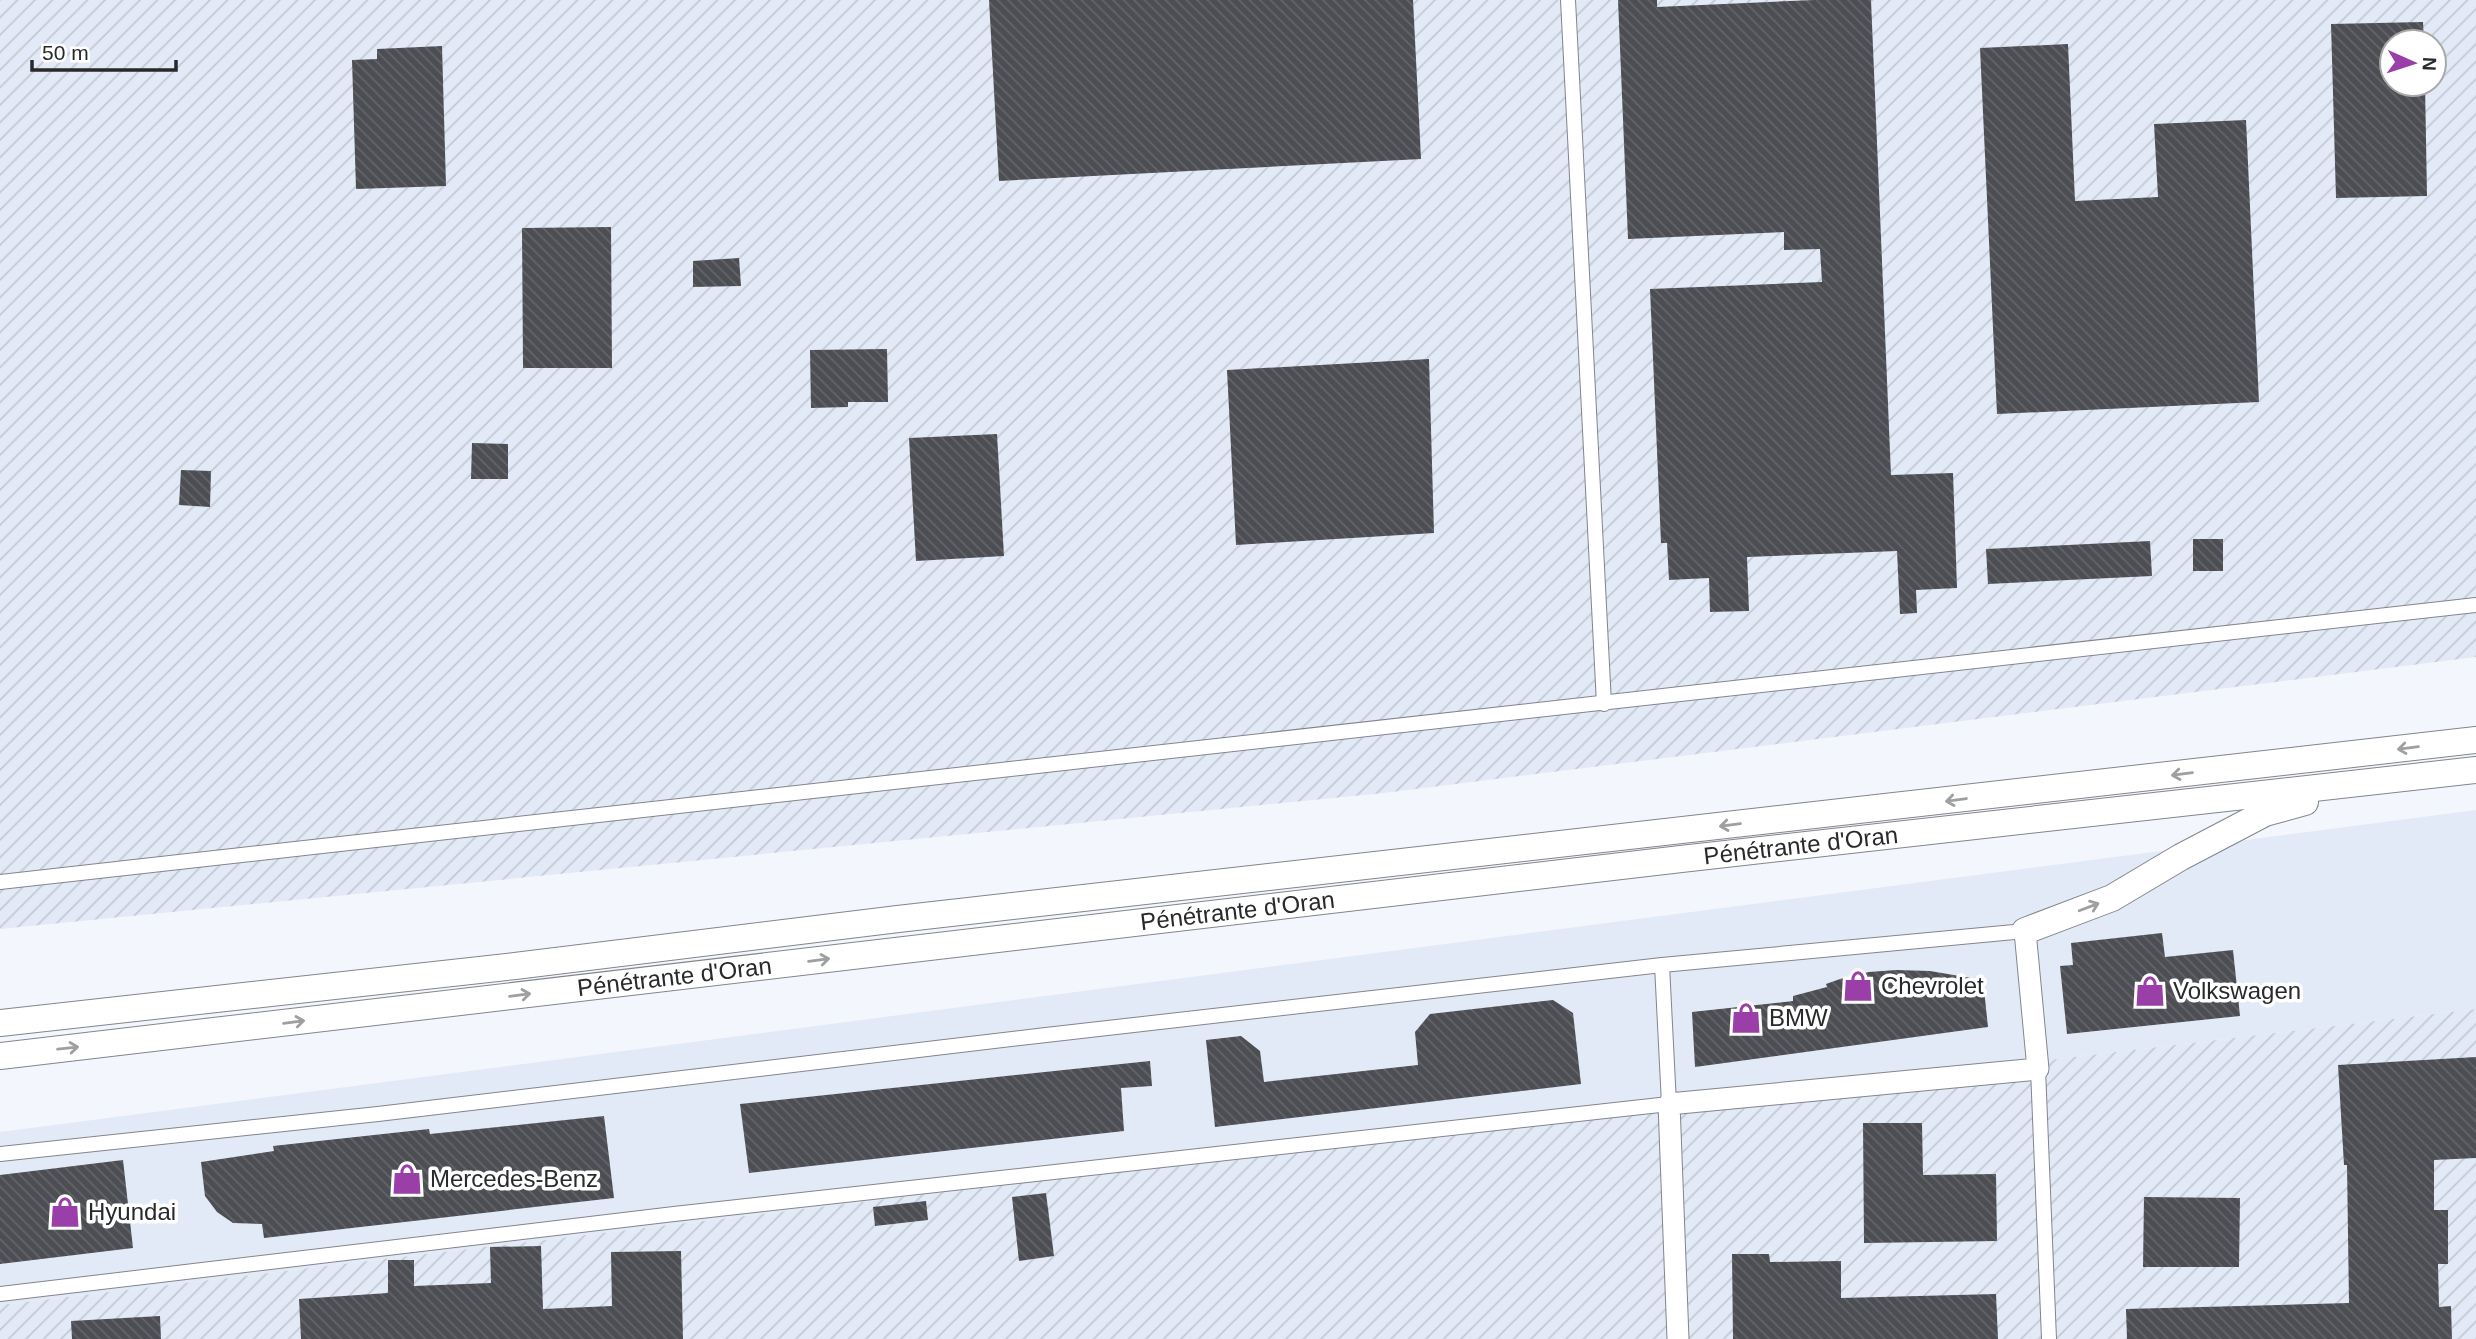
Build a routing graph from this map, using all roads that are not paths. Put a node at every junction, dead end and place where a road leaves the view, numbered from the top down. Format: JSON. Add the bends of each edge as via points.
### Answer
{"nodes":[{"id":1,"x":1568,"y":0,"type":"edge"},
{"id":2,"x":2476,"y":605,"type":"edge"},
{"id":3,"x":1604,"y":704,"type":"junction"},
{"id":4,"x":2476,"y":740,"type":"edge"},
{"id":5,"x":2476,"y":770,"type":"edge"},
{"id":6,"x":2391,"y":779,"type":"junction"},
{"id":7,"x":0,"y":881,"type":"edge"},
{"id":8,"x":2025,"y":931,"type":"junction"},
{"id":9,"x":1662,"y":965,"type":"junction"},
{"id":10,"x":0,"y":1023,"type":"edge"},
{"id":11,"x":0,"y":1056,"type":"edge"},
{"id":12,"x":2038,"y":1069,"type":"junction"},
{"id":13,"x":1669,"y":1104,"type":"junction"},
{"id":14,"x":0,"y":1154,"type":"edge"},
{"id":15,"x":0,"y":1294,"type":"edge"},
{"id":16,"x":1678,"y":1339,"type":"edge"},
{"id":17,"x":2049,"y":1339,"type":"edge"}],
"edges":[{"from":1,"to":3,"type":"street"},
{"from":2,"to":3,"type":"street"},
{"from":3,"to":7,"type":"street"},
{"from":4,"to":10,"type":"highway","name":"Pénétrante d'Oran","one_way":true},
{"from":5,"to":6,"type":"highway","name":"Pénétrante d'Oran"},
{"from":8,"to":6,"type":"highway","one_way":true,"via":[[2112,898],[2265,813]]},
{"from":11,"to":6,"type":"highway","name":"Pénétrante d'Oran","one_way":true},
{"from":8,"to":9,"type":"street"},
{"from":8,"to":12,"type":"street"},
{"from":9,"to":13,"type":"street"},
{"from":9,"to":14,"type":"street"},
{"from":12,"to":13,"type":"street"},
{"from":12,"to":17,"type":"street"},
{"from":13,"to":15,"type":"street"},
{"from":13,"to":16,"type":"street"}]}
